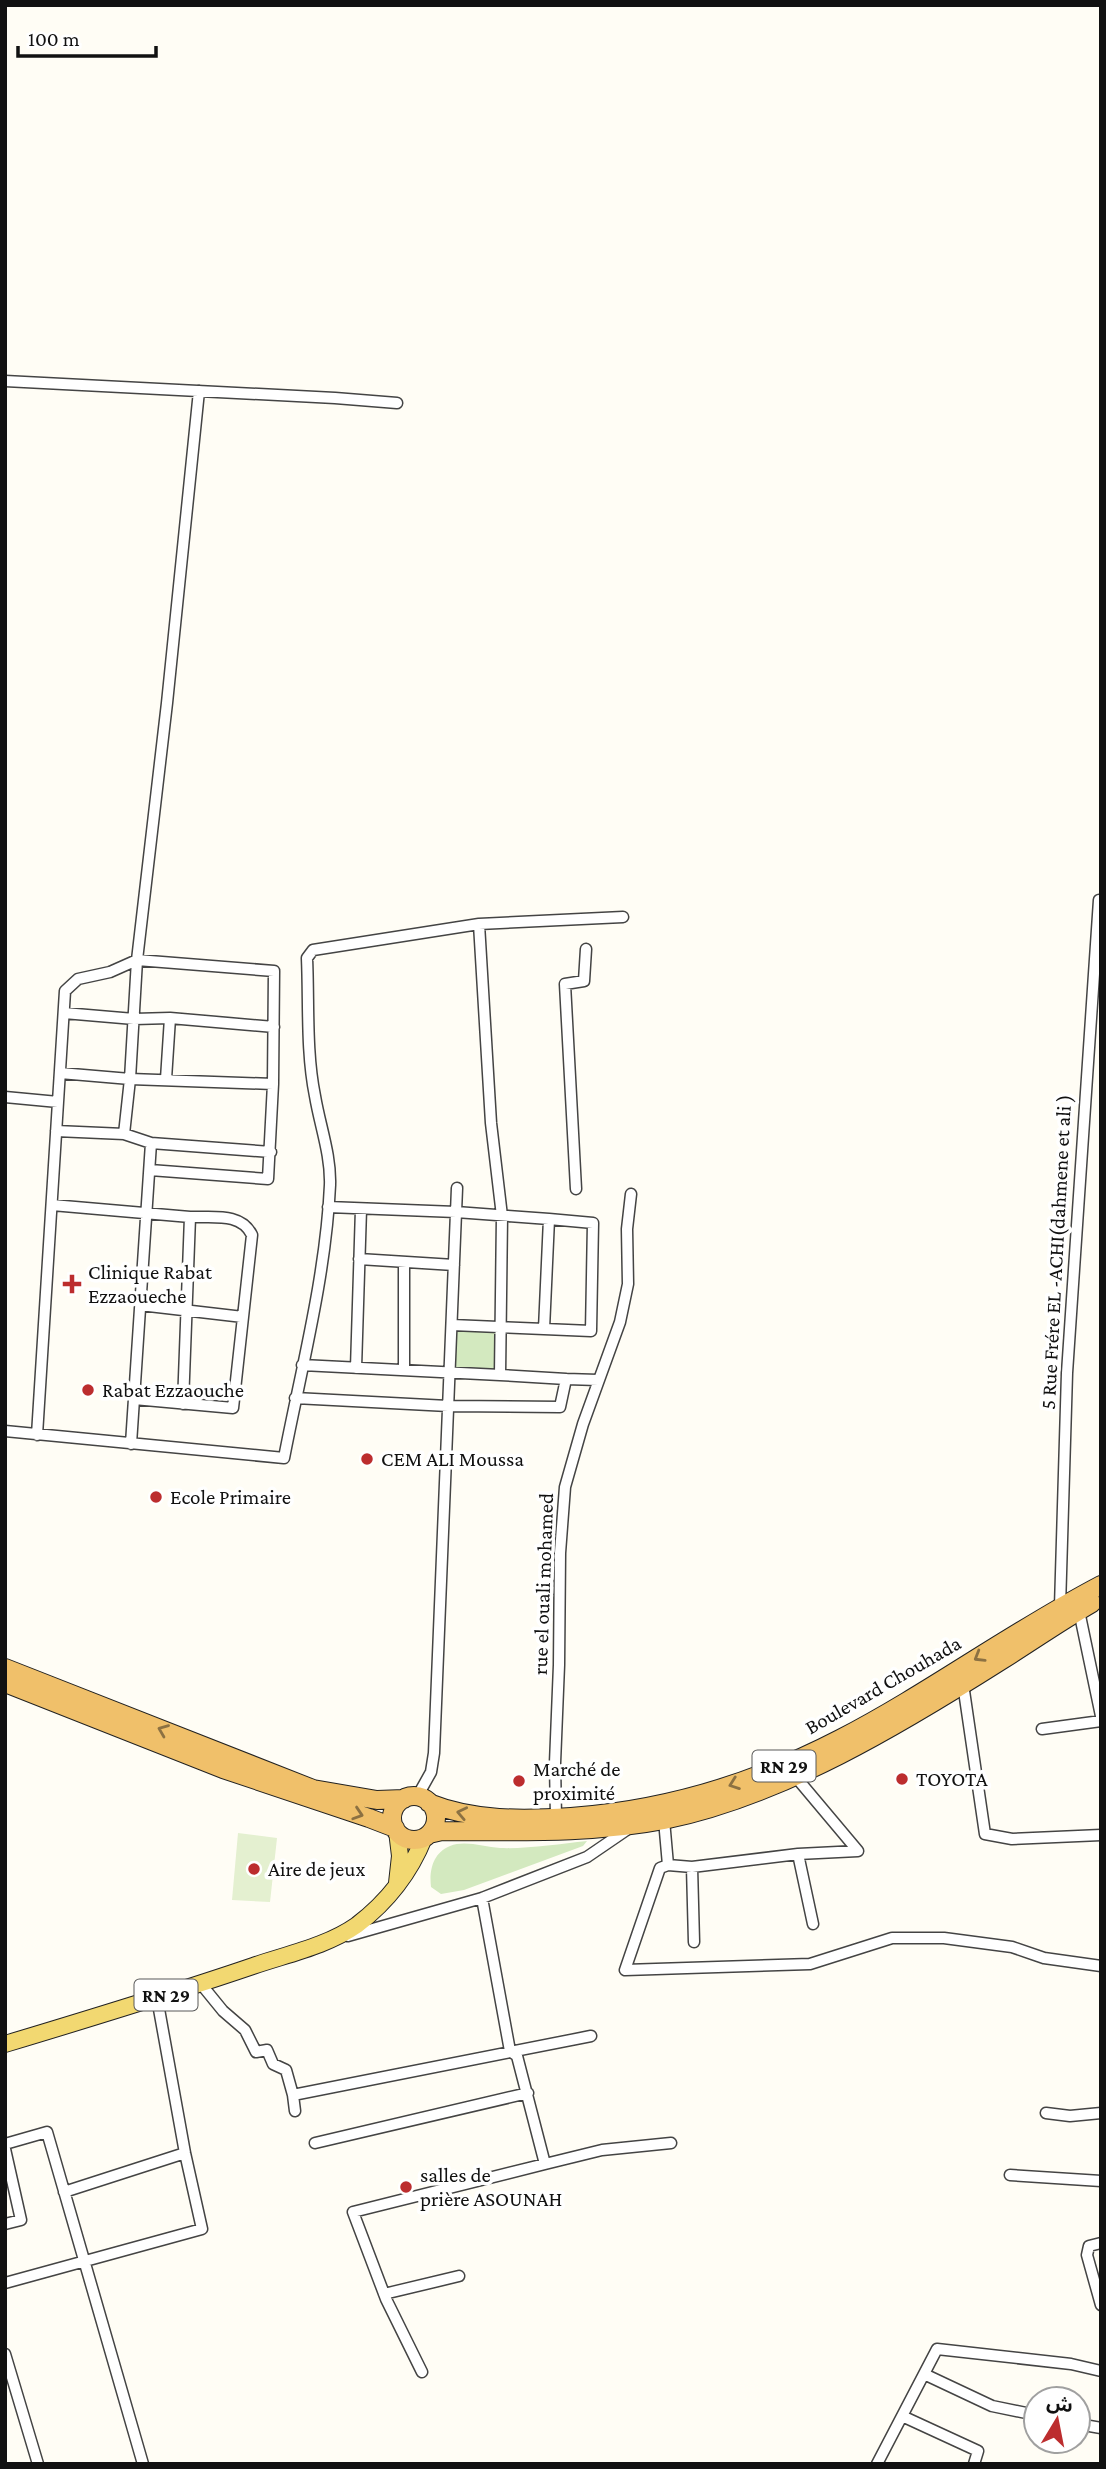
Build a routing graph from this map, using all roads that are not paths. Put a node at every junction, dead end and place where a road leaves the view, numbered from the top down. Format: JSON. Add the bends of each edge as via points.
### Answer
{"nodes":[{"id":1,"x":5,"y":381,"type":"edge"},
{"id":2,"x":199,"y":391,"type":"junction"},
{"id":3,"x":397,"y":404,"type":"dead end"},
{"id":4,"x":1099,"y":900,"type":"dead end"},
{"id":5,"x":623,"y":917,"type":"dead end"},
{"id":6,"x":479,"y":923,"type":"junction"},
{"id":7,"x":586,"y":949,"type":"dead end"},
{"id":8,"x":137,"y":960,"type":"junction"},
{"id":9,"x":64,"y":1013,"type":"junction"},
{"id":10,"x":170,"y":1018,"type":"junction"},
{"id":11,"x":134,"y":1019,"type":"junction"},
{"id":12,"x":274,"y":1027,"type":"junction"},
{"id":13,"x":60,"y":1073,"type":"junction"},
{"id":14,"x":130,"y":1079,"type":"junction"},
{"id":15,"x":166,"y":1079,"type":"junction"},
{"id":16,"x":273,"y":1084,"type":"junction"},
{"id":17,"x":5,"y":1097,"type":"edge"},
{"id":18,"x":58,"y":1102,"type":"junction"},
{"id":19,"x":56,"y":1131,"type":"junction"},
{"id":20,"x":124,"y":1134,"type":"junction"},
{"id":21,"x":151,"y":1143,"type":"junction"},
{"id":22,"x":271,"y":1152,"type":"junction"},
{"id":23,"x":150,"y":1170,"type":"junction"},
{"id":24,"x":457,"y":1188,"type":"dead end"},
{"id":25,"x":576,"y":1189,"type":"dead end"},
{"id":26,"x":631,"y":1194,"type":"dead end"},
{"id":27,"x":51,"y":1205,"type":"junction"},
{"id":28,"x":328,"y":1207,"type":"junction"},
{"id":29,"x":360,"y":1209,"type":"junction"},
{"id":30,"x":147,"y":1212,"type":"junction"},
{"id":31,"x":456,"y":1212,"type":"junction"},
{"id":32,"x":502,"y":1216,"type":"junction"},
{"id":33,"x":190,"y":1217,"type":"junction"},
{"id":34,"x":550,"y":1219,"type":"junction"},
{"id":35,"x":359,"y":1259,"type":"junction"},
{"id":36,"x":404,"y":1262,"type":"junction"},
{"id":37,"x":454,"y":1265,"type":"junction"},
{"id":38,"x":140,"y":1305,"type":"junction"},
{"id":39,"x":188,"y":1310,"type":"junction"},
{"id":40,"x":243,"y":1317,"type":"junction"},
{"id":41,"x":452,"y":1325,"type":"junction"},
{"id":42,"x":499,"y":1327,"type":"junction"},
{"id":43,"x":544,"y":1329,"type":"junction"},
{"id":44,"x":591,"y":1331,"type":"junction"},
{"id":45,"x":616,"y":1332,"type":"junction"},
{"id":46,"x":302,"y":1365,"type":"junction"},
{"id":47,"x":356,"y":1368,"type":"junction"},
{"id":48,"x":404,"y":1370,"type":"junction"},
{"id":49,"x":450,"y":1372,"type":"junction"},
{"id":50,"x":500,"y":1375,"type":"junction"},
{"id":51,"x":566,"y":1379,"type":"junction"},
{"id":52,"x":598,"y":1380,"type":"junction"},
{"id":53,"x":295,"y":1398,"type":"junction"},
{"id":54,"x":134,"y":1399,"type":"junction"},
{"id":55,"x":183,"y":1404,"type":"junction"},
{"id":56,"x":448,"y":1406,"type":"junction"},
{"id":57,"x":5,"y":1431,"type":"edge"},
{"id":58,"x":37,"y":1435,"type":"junction"},
{"id":59,"x":131,"y":1444,"type":"junction"},
{"id":60,"x":1101,"y":1585,"type":"edge"},
{"id":61,"x":1101,"y":1598,"type":"edge"},
{"id":62,"x":1072,"y":1605,"type":"junction"},
{"id":63,"x":5,"y":1668,"type":"edge"},
{"id":64,"x":5,"y":1684,"type":"edge"},
{"id":65,"x":963,"y":1684,"type":"junction"},
{"id":66,"x":1101,"y":1719,"type":"edge"},
{"id":67,"x":1042,"y":1729,"type":"dead end"},
{"id":68,"x":795,"y":1776,"type":"junction"},
{"id":69,"x":417,"y":1800,"type":"junction"},
{"id":70,"x":556,"y":1818,"type":"junction"},
{"id":71,"x":664,"y":1820,"type":"junction"},
{"id":72,"x":636,"y":1824,"type":"junction"},
{"id":73,"x":396,"y":1830,"type":"junction"},
{"id":74,"x":1101,"y":1835,"type":"edge"},
{"id":75,"x":426,"y":1836,"type":"junction"},
{"id":76,"x":798,"y":1854,"type":"junction"},
{"id":77,"x":668,"y":1865,"type":"junction"},
{"id":78,"x":692,"y":1867,"type":"junction"},
{"id":79,"x":396,"y":1888,"type":"junction"},
{"id":80,"x":482,"y":1898,"type":"junction"},
{"id":81,"x":813,"y":1924,"type":"dead end"},
{"id":82,"x":325,"y":1942,"type":"junction"},
{"id":83,"x":694,"y":1942,"type":"dead end"},
{"id":84,"x":1101,"y":1966,"type":"edge"},
{"id":85,"x":201,"y":1984,"type":"junction"},
{"id":86,"x":157,"y":1998,"type":"junction"},
{"id":87,"x":591,"y":2036,"type":"dead end"},
{"id":88,"x":5,"y":2045,"type":"edge"},
{"id":89,"x":510,"y":2051,"type":"junction"},
{"id":90,"x":528,"y":2093,"type":"junction"},
{"id":91,"x":293,"y":2095,"type":"junction"},
{"id":92,"x":295,"y":2111,"type":"dead end"},
{"id":93,"x":1046,"y":2113,"type":"dead end"},
{"id":94,"x":1101,"y":2113,"type":"edge"},
{"id":95,"x":315,"y":2143,"type":"dead end"},
{"id":96,"x":671,"y":2143,"type":"dead end"},
{"id":97,"x":5,"y":2147,"type":"edge"},
{"id":98,"x":185,"y":2153,"type":"junction"},
{"id":99,"x":545,"y":2164,"type":"junction"},
{"id":100,"x":1010,"y":2175,"type":"dead end"},
{"id":101,"x":1101,"y":2181,"type":"edge"},
{"id":102,"x":64,"y":2192,"type":"junction"},
{"id":103,"x":5,"y":2224,"type":"edge"},
{"id":104,"x":1101,"y":2243,"type":"edge"},
{"id":105,"x":83,"y":2260,"type":"junction"},
{"id":106,"x":459,"y":2276,"type":"dead end"},
{"id":107,"x":5,"y":2283,"type":"edge"},
{"id":108,"x":384,"y":2294,"type":"junction"},
{"id":109,"x":1101,"y":2305,"type":"edge"},
{"id":110,"x":5,"y":2354,"type":"edge"},
{"id":111,"x":1101,"y":2371,"type":"edge"},
{"id":112,"x":422,"y":2372,"type":"dead end"},
{"id":113,"x":924,"y":2374,"type":"junction"},
{"id":114,"x":1022,"y":2412,"type":"edge"},
{"id":115,"x":902,"y":2416,"type":"junction"},
{"id":116,"x":38,"y":2464,"type":"edge"},
{"id":117,"x":143,"y":2464,"type":"edge"},
{"id":118,"x":877,"y":2464,"type":"edge"},
{"id":119,"x":974,"y":2464,"type":"edge"}],
"edges":[{"from":1,"to":2,"type":"street"},
{"from":2,"to":3,"type":"street"},
{"from":2,"to":8,"type":"street"},
{"from":4,"to":62,"type":"street","name":"5 Rue Frére EL -ACHI(dahmene et ali )","via":[[1067,1373]]},
{"from":5,"to":6,"type":"street"},
{"from":6,"to":28,"type":"street","via":[[313,950],[307,958],[310,1057],[324,1132]]},
{"from":6,"to":32,"type":"street","via":[[491,1123]]},
{"from":7,"to":25,"type":"street","via":[[584,981],[565,984]]},
{"from":8,"to":9,"type":"street","via":[[78,979],[65,991]]},
{"from":8,"to":11,"type":"street"},
{"from":8,"to":12,"type":"street","via":[[274,971]]},
{"from":9,"to":11,"type":"street"},
{"from":9,"to":13,"type":"street"},
{"from":10,"to":11,"type":"street"},
{"from":10,"to":12,"type":"street"},
{"from":10,"to":15,"type":"street"},
{"from":11,"to":14,"type":"street"},
{"from":12,"to":16,"type":"street"},
{"from":13,"to":14,"type":"street"},
{"from":13,"to":18,"type":"street"},
{"from":14,"to":15,"type":"street"},
{"from":14,"to":20,"type":"street"},
{"from":15,"to":16,"type":"street"},
{"from":16,"to":22,"type":"street"},
{"from":17,"to":18,"type":"street"},
{"from":18,"to":19,"type":"street"},
{"from":19,"to":20,"type":"street"},
{"from":19,"to":27,"type":"street"},
{"from":20,"to":21,"type":"street"},
{"from":21,"to":22,"type":"street"},
{"from":21,"to":23,"type":"street"},
{"from":22,"to":23,"type":"street","via":[[268,1179]]},
{"from":23,"to":30,"type":"street"},
{"from":24,"to":31,"type":"street"},
{"from":26,"to":45,"type":"street","name":"rue el ouali mohamed","via":[[628,1284]]},
{"from":27,"to":30,"type":"street"},
{"from":27,"to":58,"type":"street"},
{"from":28,"to":29,"type":"street"},
{"from":28,"to":46,"type":"street"},
{"from":29,"to":31,"type":"street"},
{"from":29,"to":35,"type":"street"},
{"from":30,"to":33,"type":"street"},
{"from":30,"to":38,"type":"street"},
{"from":31,"to":32,"type":"street"},
{"from":31,"to":37,"type":"street"},
{"from":32,"to":34,"type":"street"},
{"from":32,"to":42,"type":"street"},
{"from":33,"to":39,"type":"street"},
{"from":33,"to":40,"type":"street","via":[[238,1219],[247,1225],[252,1236]]},
{"from":34,"to":43,"type":"street"},
{"from":34,"to":44,"type":"street","via":[[593,1223]]},
{"from":35,"to":36,"type":"street"},
{"from":35,"to":47,"type":"street"},
{"from":36,"to":37,"type":"street"},
{"from":36,"to":48,"type":"street"},
{"from":37,"to":41,"type":"street"},
{"from":38,"to":39,"type":"street"},
{"from":38,"to":54,"type":"street"},
{"from":39,"to":40,"type":"street"},
{"from":39,"to":55,"type":"street"},
{"from":40,"to":55,"type":"street","via":[[233,1408]]},
{"from":41,"to":42,"type":"street"},
{"from":41,"to":49,"type":"street"},
{"from":42,"to":43,"type":"street"},
{"from":42,"to":50,"type":"street"},
{"from":43,"to":44,"type":"street"},
{"from":44,"to":45,"type":"street"},
{"from":45,"to":52,"type":"street","name":"rue el ouali mohamed"},
{"from":46,"to":47,"type":"street"},
{"from":46,"to":53,"type":"street"},
{"from":47,"to":48,"type":"street"},
{"from":48,"to":49,"type":"street"},
{"from":49,"to":50,"type":"street"},
{"from":49,"to":56,"type":"street"},
{"from":50,"to":51,"type":"street"},
{"from":51,"to":52,"type":"street"},
{"from":51,"to":56,"type":"street","via":[[560,1407]]},
{"from":52,"to":70,"type":"street","name":"rue el ouali mohamed","via":[[565,1487]]},
{"from":53,"to":56,"type":"street"},
{"from":53,"to":59,"type":"street","via":[[284,1458]]},
{"from":54,"to":55,"type":"street"},
{"from":54,"to":59,"type":"street"},
{"from":56,"to":69,"type":"street","via":[[434,1752],[431,1772]]},
{"from":57,"to":58,"type":"street"},
{"from":58,"to":59,"type":"street"},
{"from":60,"to":62,"type":"highway","name":"Boulevard Chouhada","number":"RN 29"},
{"from":61,"to":62,"type":"highway","number":"RN 29"},
{"from":62,"to":65,"type":"highway","number":"RN 29"},
{"from":62,"to":66,"type":"street","name":"5 Rue Frére EL -ACHI(dahmene et ali )"},
{"from":62,"to":70,"type":"highway","name":"Boulevard Chouhada","number":"RN 29","one_way":true,"via":[[787,1765],[662,1806]]},
{"from":69,"to":63,"type":"highway","number":"RN 29","one_way":true,"via":[[377,1800],[313,1789]]},
{"from":64,"to":73,"type":"highway","one_way":true},
{"from":65,"to":68,"type":"highway","number":"RN 29"},
{"from":65,"to":74,"type":"street","via":[[985,1834],[1012,1839]]},
{"from":66,"to":67,"type":"street"},
{"from":68,"to":71,"type":"highway","number":"RN 29","via":[[720,1805]]},
{"from":68,"to":76,"type":"street","via":[[858,1851]]},
{"from":70,"to":69,"type":"highway","name":"Boulevard Chouhada","number":"RN 29","one_way":true,"via":[[465,1815]]},
{"from":69,"to":73,"type":"highway","via":[[398,1803],[392,1815]]},
{"from":69,"to":75,"type":"highway","via":[[433,1808],[435,1822]]},
{"from":71,"to":72,"type":"highway","number":"RN 29"},
{"from":71,"to":77,"type":"street"},
{"from":72,"to":75,"type":"highway","number":"RN 29","via":[[600,1829],[442,1831]]},
{"from":72,"to":80,"type":"street","via":[[587,1857]]},
{"from":73,"to":75,"type":"highway","via":[[410,1840]]},
{"from":73,"to":79,"type":"main road","via":[[400,1866]]},
{"from":75,"to":79,"type":"main road"},
{"from":76,"to":78,"type":"street"},
{"from":76,"to":81,"type":"street"},
{"from":77,"to":78,"type":"street"},
{"from":77,"to":84,"type":"street","via":[[660,1868],[625,1969],[810,1964],[892,1938],[944,1938],[1012,1947],[1044,1958]]},
{"from":78,"to":83,"type":"street"},
{"from":79,"to":82,"type":"main road","number":"RN 29","via":[[358,1924]]},
{"from":80,"to":82,"type":"street"},
{"from":80,"to":89,"type":"street"},
{"from":82,"to":85,"type":"main road","number":"RN 29"},
{"from":85,"to":86,"type":"main road","number":"RN 29"},
{"from":85,"to":91,"type":"street","via":[[244,2030],[256,2052],[267,2050],[273,2064],[286,2070]]},
{"from":86,"to":88,"type":"main road","number":"RN 29"},
{"from":86,"to":98,"type":"street"},
{"from":87,"to":89,"type":"street"},
{"from":89,"to":90,"type":"street","via":[[517,2056]]},
{"from":89,"to":91,"type":"street"},
{"from":90,"to":95,"type":"street"},
{"from":90,"to":99,"type":"street"},
{"from":91,"to":92,"type":"street"},
{"from":93,"to":94,"type":"street"},
{"from":96,"to":99,"type":"street","via":[[602,2150]]},
{"from":97,"to":102,"type":"street","via":[[47,2132]]},
{"from":97,"to":103,"type":"street","via":[[21,2220]]},
{"from":98,"to":102,"type":"street"},
{"from":98,"to":105,"type":"street","via":[[202,2229]]},
{"from":99,"to":108,"type":"street","via":[[353,2212]]},
{"from":100,"to":101,"type":"street"},
{"from":102,"to":105,"type":"street"},
{"from":104,"to":109,"type":"street","via":[[1089,2246],[1087,2255]]},
{"from":105,"to":107,"type":"street"},
{"from":105,"to":117,"type":"street"},
{"from":106,"to":108,"type":"street"},
{"from":108,"to":112,"type":"street"},
{"from":110,"to":116,"type":"street"},
{"from":111,"to":113,"type":"street","via":[[937,2349]]},
{"from":113,"to":114,"type":"street","via":[[992,2406]]},
{"from":113,"to":115,"type":"street"},
{"from":115,"to":118,"type":"street"},
{"from":115,"to":119,"type":"street","via":[[978,2451]]}]}
